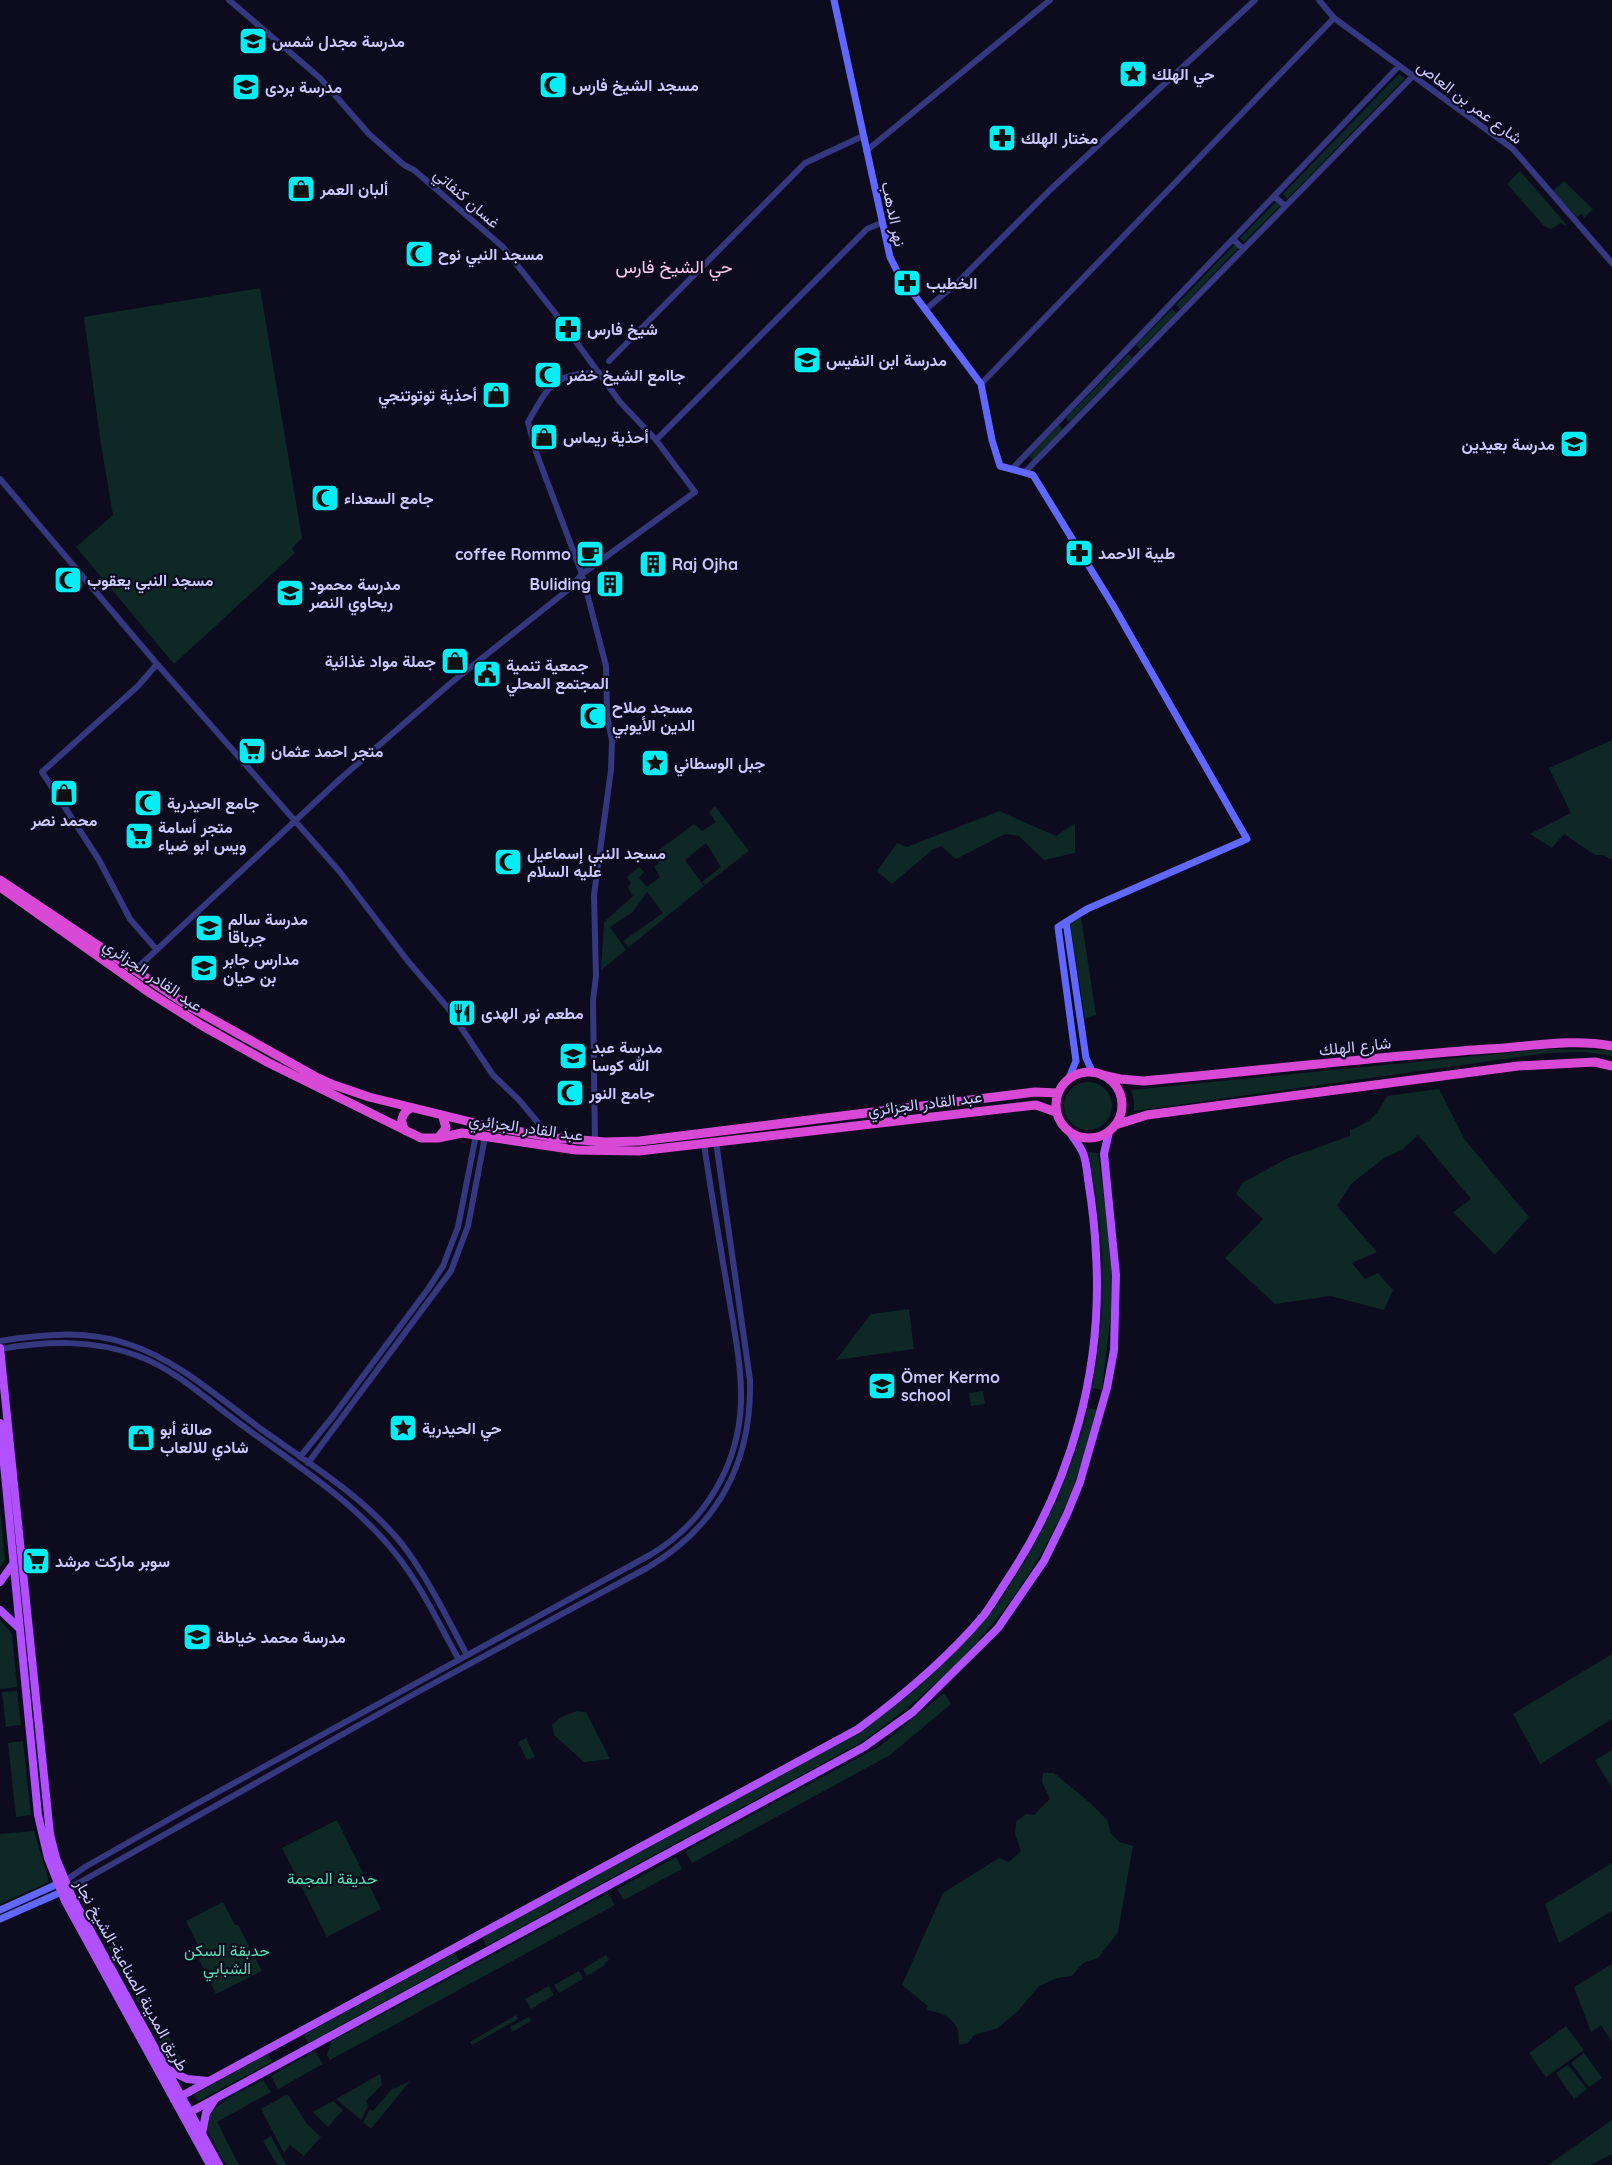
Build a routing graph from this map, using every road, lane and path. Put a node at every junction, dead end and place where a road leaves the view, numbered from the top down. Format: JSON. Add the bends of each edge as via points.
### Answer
{"nodes":[{"id":1,"x":229,"y":0,"type":"edge"},
{"id":2,"x":834,"y":0,"type":"edge"},
{"id":3,"x":1050,"y":0,"type":"edge"},
{"id":4,"x":1255,"y":0,"type":"edge"},
{"id":5,"x":1319,"y":0,"type":"edge"},
{"id":6,"x":1334,"y":18,"type":"junction"},
{"id":7,"x":1399,"y":66,"type":"junction"},
{"id":8,"x":1412,"y":76,"type":"junction"},
{"id":9,"x":863,"y":136,"type":"junction"},
{"id":10,"x":866,"y":151,"type":"junction"},
{"id":11,"x":1274,"y":196,"type":"junction"},
{"id":12,"x":1285,"y":206,"type":"junction"},
{"id":13,"x":882,"y":223,"type":"junction"},
{"id":14,"x":1233,"y":239,"type":"junction"},
{"id":15,"x":1243,"y":249,"type":"junction"},
{"id":16,"x":1612,"y":263,"type":"edge"},
{"id":17,"x":926,"y":309,"type":"junction"},
{"id":18,"x":1128,"y":348,"type":"junction"},
{"id":19,"x":1138,"y":357,"type":"junction"},
{"id":20,"x":609,"y":361,"type":"dead end"},
{"id":21,"x":596,"y":372,"type":"junction"},
{"id":22,"x":981,"y":384,"type":"junction"},
{"id":23,"x":1058,"y":420,"type":"junction"},
{"id":24,"x":1067,"y":429,"type":"junction"},
{"id":25,"x":656,"y":440,"type":"junction"},
{"id":26,"x":1012,"y":469,"type":"junction"},
{"id":27,"x":1026,"y":472,"type":"junction"},
{"id":28,"x":0,"y":479,"type":"edge"},
{"id":29,"x":582,"y":574,"type":"junction"},
{"id":30,"x":157,"y":664,"type":"junction"},
{"id":31,"x":294,"y":822,"type":"junction"},
{"id":32,"x":0,"y":880,"type":"edge"},
{"id":33,"x":0,"y":887,"type":"edge"},
{"id":34,"x":1066,"y":922,"type":"junction"},
{"id":35,"x":156,"y":949,"type":"junction"},
{"id":36,"x":135,"y":970,"type":"junction"},
{"id":37,"x":1612,"y":1046,"type":"edge"},
{"id":38,"x":1612,"y":1066,"type":"edge"},
{"id":39,"x":1098,"y":1074,"type":"junction"},
{"id":40,"x":1068,"y":1080,"type":"junction"},
{"id":41,"x":1058,"y":1093,"type":"junction"},
{"id":42,"x":411,"y":1108,"type":"junction"},
{"id":43,"x":1056,"y":1112,"type":"junction"},
{"id":44,"x":443,"y":1117,"type":"junction"},
{"id":45,"x":1112,"y":1128,"type":"junction"},
{"id":46,"x":406,"y":1131,"type":"junction"},
{"id":47,"x":1071,"y":1134,"type":"junction"},
{"id":48,"x":481,"y":1136,"type":"junction"},
{"id":49,"x":550,"y":1137,"type":"junction"},
{"id":50,"x":438,"y":1138,"type":"junction"},
{"id":51,"x":595,"y":1141,"type":"junction"},
{"id":52,"x":716,"y":1142,"type":"junction"},
{"id":53,"x":704,"y":1144,"type":"junction"},
{"id":54,"x":460,"y":1222,"type":"junction"},
{"id":55,"x":468,"y":1224,"type":"junction"},
{"id":56,"x":63,"y":1335,"type":"junction"},
{"id":57,"x":0,"y":1341,"type":"edge"},
{"id":58,"x":63,"y":1342,"type":"junction"},
{"id":59,"x":0,"y":1348,"type":"edge"},
{"id":60,"x":364,"y":1375,"type":"junction"},
{"id":61,"x":371,"y":1380,"type":"junction"},
{"id":62,"x":204,"y":1387,"type":"junction"},
{"id":63,"x":199,"y":1394,"type":"junction"},
{"id":64,"x":0,"y":1422,"type":"edge"},
{"id":65,"x":273,"y":1437,"type":"junction"},
{"id":66,"x":268,"y":1445,"type":"junction"},
{"id":67,"x":300,"y":1457,"type":"junction"},
{"id":68,"x":308,"y":1463,"type":"junction"},
{"id":69,"x":339,"y":1486,"type":"junction"},
{"id":70,"x":333,"y":1494,"type":"junction"},
{"id":71,"x":13,"y":1564,"type":"junction"},
{"id":72,"x":0,"y":1582,"type":"edge"},
{"id":73,"x":585,"y":1591,"type":"junction"},
{"id":74,"x":590,"y":1599,"type":"junction"},
{"id":75,"x":0,"y":1610,"type":"edge"},
{"id":76,"x":19,"y":1628,"type":"junction"},
{"id":77,"x":467,"y":1655,"type":"junction"},
{"id":78,"x":459,"y":1660,"type":"junction"},
{"id":79,"x":63,"y":1887,"type":"junction"},
{"id":80,"x":0,"y":1910,"type":"edge"},
{"id":81,"x":0,"y":1919,"type":"edge"},
{"id":82,"x":167,"y":2069,"type":"junction"},
{"id":83,"x":208,"y":2082,"type":"junction"},
{"id":84,"x":182,"y":2096,"type":"junction"},
{"id":85,"x":217,"y":2097,"type":"junction"},
{"id":86,"x":174,"y":2100,"type":"junction"},
{"id":87,"x":187,"y":2114,"type":"junction"},
{"id":88,"x":202,"y":2134,"type":"junction"},
{"id":89,"x":210,"y":2165,"type":"edge"},
{"id":90,"x":219,"y":2165,"type":"edge"}],
"edges":[{"from":1,"to":21,"type":"street","name":"غسان كنفاتي","via":[[320,78],[369,134],[503,247]]},
{"from":2,"to":9,"type":"main road","name":"نهر الدهب"},
{"from":3,"to":10,"type":"street"},
{"from":4,"to":17,"type":"street"},
{"from":5,"to":6,"type":"street","name":"شارع عمر بن العاص"},
{"from":6,"to":7,"type":"street","name":"شارع عمر بن العاص"},
{"from":6,"to":22,"type":"street"},
{"from":7,"to":8,"type":"street","name":"شارع عمر بن العاص"},
{"from":7,"to":11,"type":"street"},
{"from":8,"to":12,"type":"street"},
{"from":8,"to":16,"type":"street","name":"شارع عمر بن العاص","via":[[1513,149]]},
{"from":9,"to":10,"type":"main road","name":"نهر الدهب"},
{"from":9,"to":20,"type":"street","via":[[805,163]]},
{"from":10,"to":13,"type":"main road","name":"نهر الدهب"},
{"from":11,"to":12,"type":"street"},
{"from":11,"to":14,"type":"street"},
{"from":12,"to":15,"type":"street"},
{"from":13,"to":17,"type":"main road","name":"نهر الدهب","via":[[890,257],[898,273]]},
{"from":13,"to":25,"type":"street","via":[[867,228]]},
{"from":14,"to":15,"type":"street"},
{"from":14,"to":18,"type":"street"},
{"from":15,"to":19,"type":"street"},
{"from":17,"to":22,"type":"main road","name":"نهر الدهب"},
{"from":18,"to":19,"type":"street"},
{"from":18,"to":23,"type":"street"},
{"from":19,"to":24,"type":"street"},
{"from":21,"to":25,"type":"street","name":"غسان كنفاتي"},
{"from":21,"to":29,"type":"street","via":[[557,381],[528,422],[536,452]]},
{"from":22,"to":26,"type":"main road","name":"نهر الدهب","via":[[1000,466]]},
{"from":23,"to":24,"type":"street"},
{"from":23,"to":26,"type":"street"},
{"from":24,"to":27,"type":"street"},
{"from":25,"to":29,"type":"street","name":"غسان كنفاتي","via":[[696,492]]},
{"from":26,"to":27,"type":"main road"},
{"from":27,"to":34,"type":"main road","via":[[1033,476],[1114,607],[1247,839]]},
{"from":28,"to":30,"type":"street"},
{"from":29,"to":31,"type":"street","via":[[569,589],[445,689]]},
{"from":29,"to":51,"type":"street","via":[[606,666],[607,715],[612,741],[594,895]]},
{"from":30,"to":31,"type":"street"},
{"from":30,"to":35,"type":"street","via":[[138,686],[42,772],[99,860],[130,919]]},
{"from":31,"to":35,"type":"street"},
{"from":31,"to":49,"type":"street","via":[[340,872],[448,1008],[493,1075]]},
{"from":32,"to":36,"type":"highway","name":"عبد القادر الجزائري"},
{"from":33,"to":46,"type":"highway","name":"عبد القادر الجزائري","via":[[201,1025],[267,1062]]},
{"from":34,"to":39,"type":"main road","via":[[1086,1058]]},
{"from":34,"to":40,"type":"main road","via":[[1058,927],[1076,1061]]},
{"from":35,"to":36,"type":"street"},
{"from":36,"to":42,"type":"highway","name":"عبد القادر الجزائري","via":[[187,1005],[316,1077],[369,1097]]},
{"from":37,"to":39,"type":"highway","name":"شارع الهلك","via":[[1550,1044],[1144,1082]]},
{"from":38,"to":45,"type":"highway","via":[[1595,1062],[1518,1066],[1171,1111],[1146,1115]]},
{"from":39,"to":40,"type":"highway","via":[[1076,1075]]},
{"from":39,"to":45,"type":"highway","via":[[1110,1080],[1121,1097],[1122,1106]]},
{"from":40,"to":41,"type":"highway"},
{"from":41,"to":43,"type":"highway"},
{"from":41,"to":51,"type":"highway","name":"عبد القادر الجزائري","via":[[1035,1092],[640,1141]]},
{"from":42,"to":44,"type":"highway","name":"عبد القادر الجزائري"},
{"from":42,"to":46,"type":"highway","via":[[402,1118]]},
{"from":43,"to":47,"type":"highway"},
{"from":43,"to":52,"type":"highway","name":"عبد القادر الجزائري","via":[[1036,1105]]},
{"from":44,"to":49,"type":"highway","name":"عبد القادر الجزائري"},
{"from":44,"to":50,"type":"highway","via":[[446,1128]]},
{"from":45,"to":47,"type":"highway","via":[[1090,1138]]},
{"from":45,"to":85,"type":"main road","via":[[1104,1154],[1116,1275],[1114,1350],[1107,1388],[1080,1482],[1067,1514],[1044,1561],[998,1628],[913,1712],[864,1747]]},
{"from":46,"to":50,"type":"highway","name":"عبد القادر الجزائري","via":[[421,1138]]},
{"from":47,"to":83,"type":"main road","via":[[1084,1154],[1094,1215],[1098,1276],[1094,1349],[1074,1442],[1059,1482],[1024,1555],[984,1614],[931,1670],[858,1729]]},
{"from":48,"to":50,"type":"highway","name":"عبد القادر الجزائري","via":[[462,1133]]},
{"from":48,"to":53,"type":"highway","name":"عبد القادر الجزائري","via":[[588,1151],[639,1151]]},
{"from":48,"to":54,"type":"street"},
{"from":48,"to":55,"type":"street"},
{"from":49,"to":51,"type":"highway","name":"عبد القادر الجزائري"},
{"from":52,"to":53,"type":"highway","name":"عبد القادر الجزائري"},
{"from":52,"to":74,"type":"street","via":[[750,1380],[749,1419],[742,1454],[720,1500],[682,1544],[662,1559]]},
{"from":53,"to":73,"type":"street","via":[[739,1366],[741,1404],[734,1447],[726,1471],[711,1498],[682,1531],[658,1551]]},
{"from":54,"to":55,"type":"street"},
{"from":54,"to":60,"type":"street","via":[[436,1277]]},
{"from":55,"to":61,"type":"street","via":[[450,1272]]},
{"from":56,"to":57,"type":"street"},
{"from":56,"to":58,"type":"street"},
{"from":56,"to":62,"type":"street","via":[[113,1340],[145,1350],[168,1361]]},
{"from":58,"to":59,"type":"street"},
{"from":58,"to":63,"type":"street","via":[[88,1344],[139,1356],[165,1369]]},
{"from":59,"to":79,"type":"main road","name":"طريق المدينة الصناعية-الشيخ نجار","via":[[46,1813]]},
{"from":60,"to":61,"type":"street"},
{"from":60,"to":67,"type":"street"},
{"from":61,"to":68,"type":"street"},
{"from":62,"to":63,"type":"street"},
{"from":62,"to":65,"type":"street"},
{"from":63,"to":66,"type":"street"},
{"from":64,"to":71,"type":"main road"},
{"from":65,"to":66,"type":"street"},
{"from":65,"to":67,"type":"street"},
{"from":66,"to":70,"type":"street"},
{"from":67,"to":68,"type":"street"},
{"from":68,"to":69,"type":"street"},
{"from":69,"to":70,"type":"street"},
{"from":69,"to":77,"type":"street","via":[[377,1517],[403,1546]]},
{"from":70,"to":78,"type":"street","via":[[368,1523],[403,1564]]},
{"from":71,"to":72,"type":"main road"},
{"from":71,"to":76,"type":"main road"},
{"from":73,"to":74,"type":"street"},
{"from":73,"to":77,"type":"street"},
{"from":74,"to":79,"type":"street"},
{"from":75,"to":76,"type":"main road"},
{"from":76,"to":79,"type":"main road","via":[[40,1824],[48,1858]]},
{"from":77,"to":78,"type":"street"},
{"from":78,"to":79,"type":"street","via":[[84,1867]]},
{"from":79,"to":80,"type":"main road"},
{"from":79,"to":81,"type":"main road"},
{"from":79,"to":82,"type":"main road","name":"طريق المدينة الصناعية-الشيخ نجار"},
{"from":79,"to":86,"type":"main road"},
{"from":82,"to":83,"type":"main road","via":[[187,2079]]},
{"from":82,"to":84,"type":"main road","name":"طريق المدينة الصناعية-الشيخ نجار"},
{"from":83,"to":84,"type":"main road"},
{"from":84,"to":86,"type":"main road"},
{"from":84,"to":87,"type":"main road","name":"طريق المدينة الصناعية-الشيخ نجار"},
{"from":85,"to":87,"type":"main road"},
{"from":85,"to":88,"type":"main road","via":[[206,2113]]},
{"from":86,"to":87,"type":"main road"},
{"from":87,"to":88,"type":"main road","name":"طريق المدينة الصناعية-الشيخ نجار"},
{"from":87,"to":89,"type":"main road"},
{"from":88,"to":90,"type":"main road","name":"طريق المدينة الصناعية-الشيخ نجار"}]}
